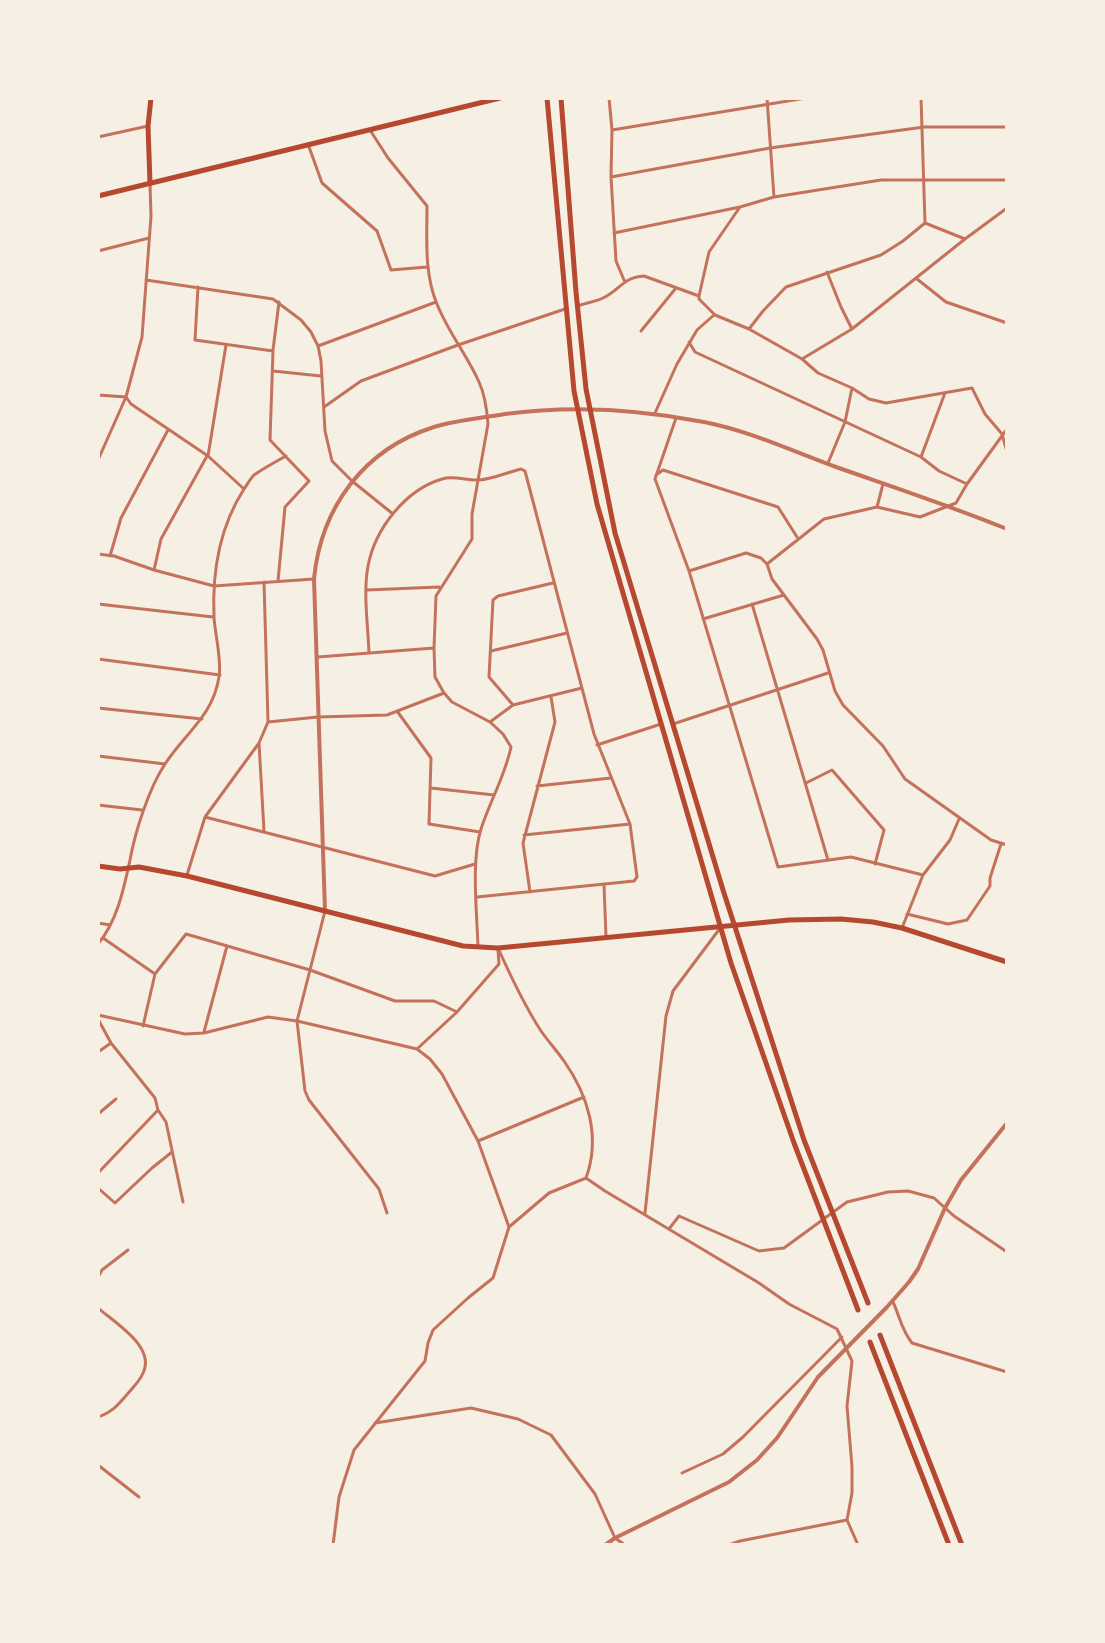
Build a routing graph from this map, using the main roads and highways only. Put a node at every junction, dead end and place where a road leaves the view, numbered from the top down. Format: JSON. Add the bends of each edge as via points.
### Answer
{"nodes":[{"id":1,"x":151,"y":98,"type":"edge"},
{"id":2,"x":500,"y":98,"type":"edge"},
{"id":3,"x":547,"y":98,"type":"edge"},
{"id":4,"x":561,"y":98,"type":"edge"},
{"id":5,"x":150,"y":183,"type":"junction"},
{"id":6,"x":98,"y":196,"type":"edge"},
{"id":7,"x":98,"y":866,"type":"edge"},
{"id":8,"x":735,"y":926,"type":"junction"},
{"id":9,"x":721,"y":927,"type":"junction"},
{"id":10,"x":1007,"y":962,"type":"edge"},
{"id":11,"x":868,"y":1303,"type":"dead end"},
{"id":12,"x":858,"y":1310,"type":"dead end"},
{"id":13,"x":880,"y":1335,"type":"dead end"},
{"id":14,"x":870,"y":1342,"type":"dead end"},
{"id":15,"x":949,"y":1545,"type":"edge"},
{"id":16,"x":962,"y":1545,"type":"edge"}],
"edges":[{"from":1,"to":5,"type":"main road"},
{"from":2,"to":5,"type":"main road"},
{"from":3,"to":9,"type":"main road","via":[[577,409],[597,504]]},
{"from":4,"to":8,"type":"main road","via":[[586,389],[615,533]]},
{"from":5,"to":6,"type":"main road"},
{"from":7,"to":9,"type":"main road","via":[[187,876],[463,946],[498,948]]},
{"from":8,"to":9,"type":"main road"},
{"from":8,"to":10,"type":"main road","via":[[789,920],[873,922]]},
{"from":8,"to":11,"type":"main road","via":[[804,1140]]},
{"from":9,"to":12,"type":"main road","via":[[794,1143]]},
{"from":13,"to":16,"type":"main road"},
{"from":14,"to":15,"type":"main road"}]}
